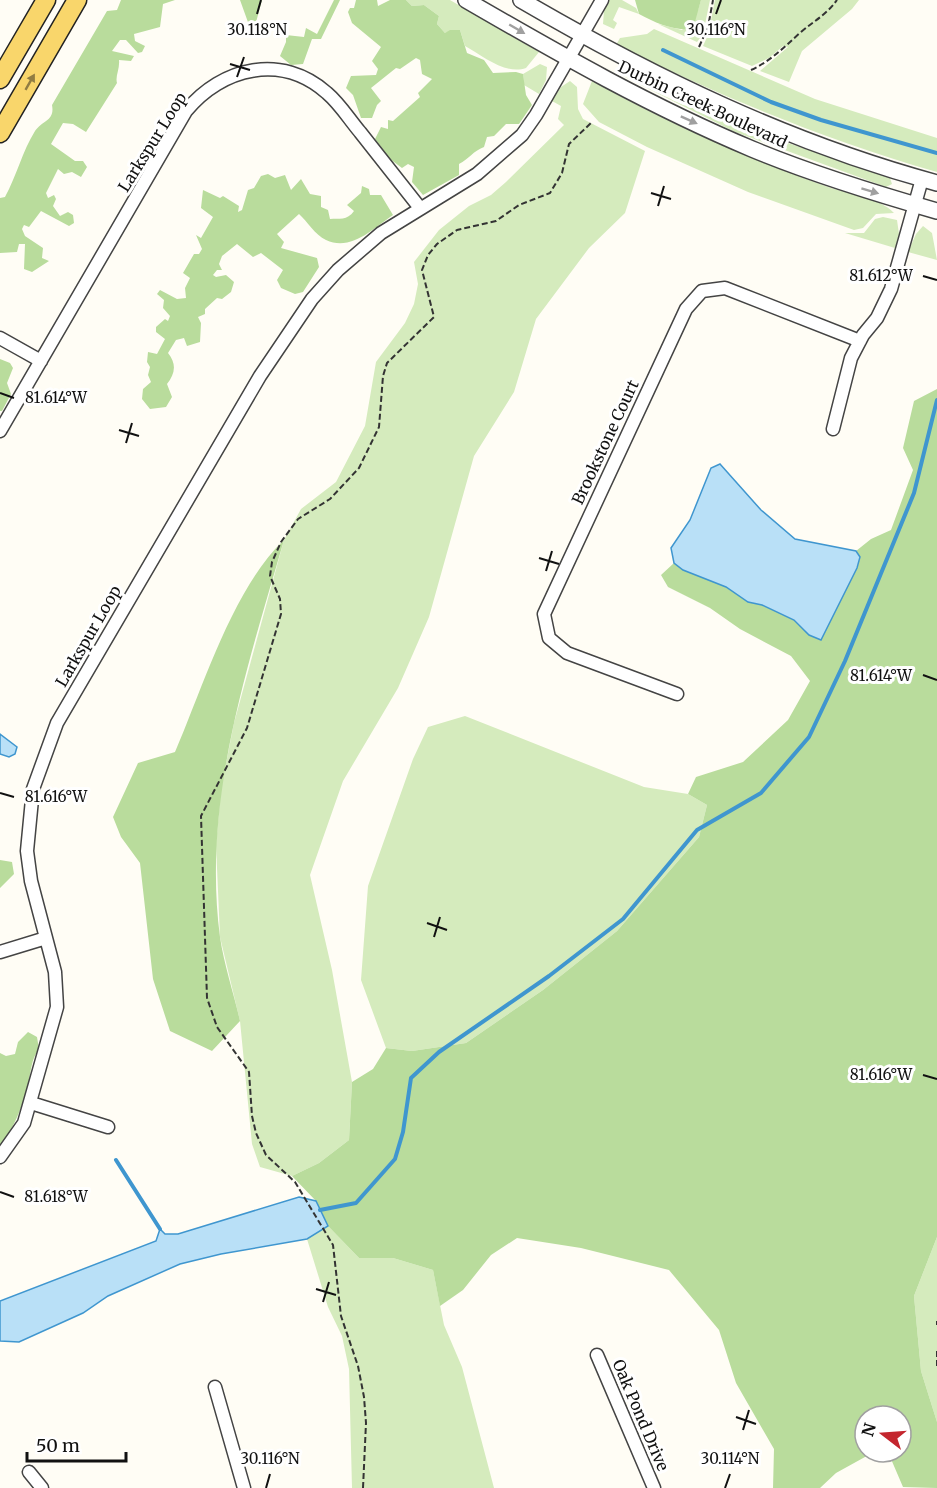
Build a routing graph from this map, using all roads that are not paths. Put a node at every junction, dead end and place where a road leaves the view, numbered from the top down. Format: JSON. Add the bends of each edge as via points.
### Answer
{"nodes":[{"id":1,"x":46,"y":0,"type":"edge"},
{"id":2,"x":77,"y":0,"type":"edge"},
{"id":3,"x":466,"y":0,"type":"edge"},
{"id":4,"x":521,"y":0,"type":"edge"},
{"id":5,"x":602,"y":0,"type":"edge"},
{"id":6,"x":581,"y":35,"type":"junction"},
{"id":7,"x":568,"y":58,"type":"junction"},
{"id":8,"x":0,"y":79,"type":"edge"},
{"id":9,"x":0,"y":133,"type":"edge"},
{"id":10,"x":930,"y":181,"type":"edge"},
{"id":11,"x":915,"y":204,"type":"junction"},
{"id":12,"x":420,"y":208,"type":"junction"},
{"id":13,"x":937,"y":210,"type":"edge"},
{"id":14,"x":0,"y":338,"type":"edge"},
{"id":15,"x":860,"y":341,"type":"junction"},
{"id":16,"x":41,"y":361,"type":"junction"},
{"id":17,"x":833,"y":429,"type":"dead end"},
{"id":18,"x":0,"y":431,"type":"edge"},
{"id":19,"x":677,"y":694,"type":"dead end"},
{"id":20,"x":46,"y":938,"type":"junction"},
{"id":21,"x":0,"y":952,"type":"edge"},
{"id":22,"x":31,"y":1103,"type":"junction"},
{"id":23,"x":108,"y":1127,"type":"dead end"},
{"id":24,"x":0,"y":1157,"type":"edge"},
{"id":25,"x":597,"y":1355,"type":"dead end"},
{"id":26,"x":215,"y":1387,"type":"dead end"},
{"id":27,"x":29,"y":1472,"type":"dead end"},
{"id":28,"x":42,"y":1488,"type":"edge"},
{"id":29,"x":244,"y":1488,"type":"edge"},
{"id":30,"x":654,"y":1488,"type":"edge"}],
"edges":[{"from":1,"to":8,"type":"main road"},
{"from":9,"to":2,"type":"main road","one_way":true},
{"from":3,"to":7,"type":"street","name":"Durbin Creek Boulevard","one_way":true},
{"from":4,"to":6,"type":"street","name":"Durbin Creek Boulevard"},
{"from":5,"to":6,"type":"street","name":"Larkspur Loop"},
{"from":6,"to":7,"type":"street","name":"Larkspur Loop"},
{"from":6,"to":10,"type":"street","name":"Durbin Creek Boulevard","via":[[733,111],[835,151]]},
{"from":7,"to":11,"type":"street","name":"Durbin Creek Boulevard","one_way":true,"via":[[671,112],[751,148]]},
{"from":7,"to":12,"type":"street","name":"Larkspur Loop","via":[[522,135],[477,174]]},
{"from":10,"to":11,"type":"street"},
{"from":11,"to":13,"type":"street","name":"Durbin Creek Boulevard"},
{"from":11,"to":15,"type":"street","via":[[885,304]]},
{"from":12,"to":16,"type":"street","name":"Larkspur Loop","via":[[339,106],[316,84],[272,69],[229,76],[210,87],[186,111]]},
{"from":12,"to":20,"type":"street","name":"Larkspur Loop","via":[[345,263],[290,329],[57,723],[33,789],[28,824],[31,881]]},
{"from":14,"to":16,"type":"street"},
{"from":15,"to":17,"type":"street","via":[[845,375]]},
{"from":15,"to":19,"type":"street","name":"Brookstone Court","via":[[725,288],[702,291],[686,309],[544,614],[549,638],[567,653]]},
{"from":16,"to":18,"type":"street","name":"Larkspur Loop"},
{"from":20,"to":21,"type":"street"},
{"from":20,"to":22,"type":"street","name":"Larkspur Loop","via":[[55,972],[57,1006]]},
{"from":22,"to":23,"type":"street"},
{"from":22,"to":24,"type":"street","name":"Larkspur Loop","via":[[17,1136]]},
{"from":25,"to":30,"type":"street","name":"Oak Pond Drive"},
{"from":26,"to":29,"type":"street"},
{"from":27,"to":28,"type":"street"}]}
